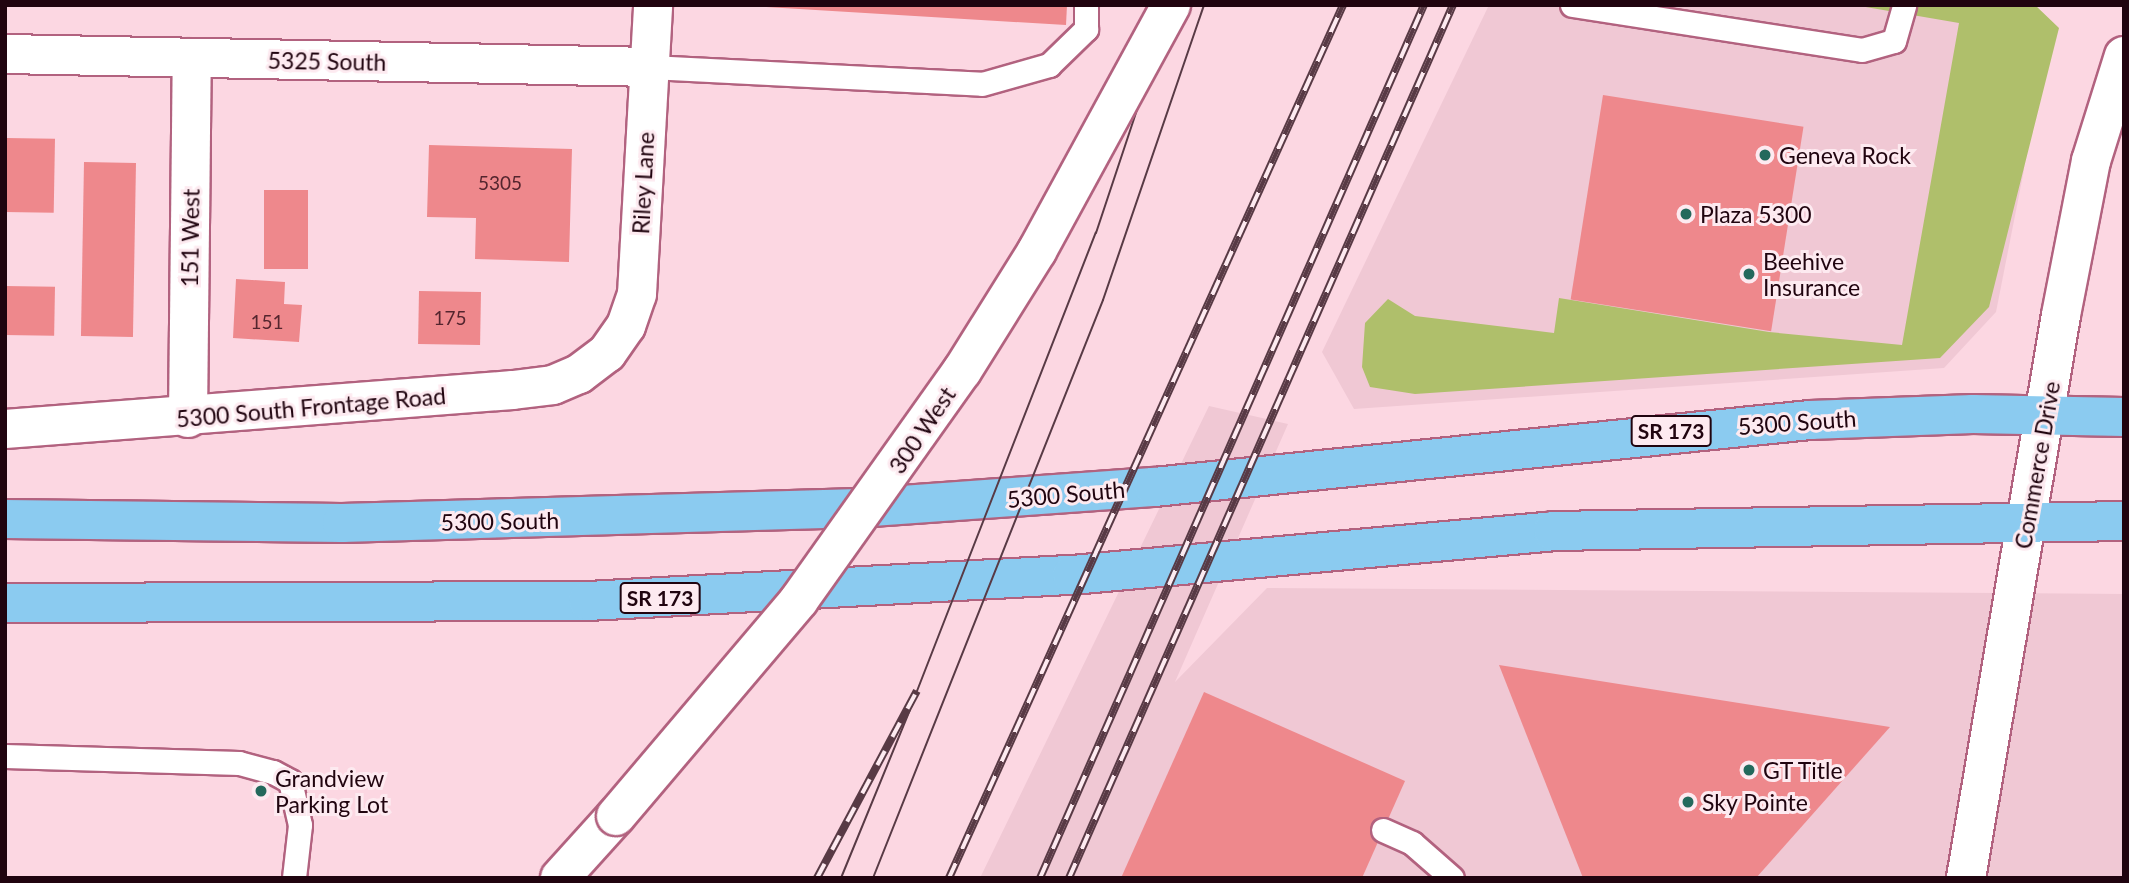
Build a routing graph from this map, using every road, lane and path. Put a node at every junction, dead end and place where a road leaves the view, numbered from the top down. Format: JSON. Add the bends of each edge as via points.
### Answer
{"nodes":[{"id":1,"x":653,"y":5,"type":"edge"},
{"id":2,"x":1086,"y":5,"type":"edge"},
{"id":3,"x":1171,"y":5,"type":"edge"},
{"id":4,"x":1572,"y":5,"type":"edge"},
{"id":5,"x":1904,"y":5,"type":"edge"},
{"id":6,"x":5,"y":54,"type":"edge"},
{"id":7,"x":2124,"y":56,"type":"edge"},
{"id":8,"x":192,"y":58,"type":"junction"},
{"id":9,"x":650,"y":67,"type":"junction"},
{"id":10,"x":607,"y":353,"type":"joint"},
{"id":11,"x":2047,"y":414,"type":"junction"},
{"id":12,"x":2124,"y":417,"type":"edge"},
{"id":13,"x":188,"y":418,"type":"junction"},
{"id":14,"x":5,"y":429,"type":"edge"},
{"id":15,"x":5,"y":519,"type":"edge"},
{"id":16,"x":2124,"y":522,"type":"edge"},
{"id":17,"x":2028,"y":523,"type":"junction"},
{"id":18,"x":5,"y":603,"type":"edge"},
{"id":19,"x":5,"y":756,"type":"edge"},
{"id":20,"x":1382,"y":830,"type":"dead end"},
{"id":21,"x":1447,"y":876,"type":"edge"},
{"id":22,"x":294,"y":878,"type":"edge"},
{"id":23,"x":560,"y":878,"type":"edge"},
{"id":24,"x":1965,"y":878,"type":"edge"}],
"edges":[{"from":1,"to":9,"type":"street","name":"Riley Lane"},
{"from":2,"to":9,"type":"lane","via":[[1086,29],[1049,65],[982,84]]},
{"from":3,"to":23,"type":"street","name":"300 West","bridge":true,"via":[[1037,251],[905,455],[799,600]]},
{"from":4,"to":5,"type":"lane","via":[[1862,50],[1894,41]]},
{"from":6,"to":8,"type":"street","name":"5325 South"},
{"from":7,"to":11,"type":"street","name":"Commerce Drive","via":[[2091,161]]},
{"from":8,"to":9,"type":"street","name":"5325 South"},
{"from":8,"to":13,"type":"street","name":"151 West"},
{"from":9,"to":10,"type":"street","name":"Riley Lane","via":[[637,293],[626,326]]},
{"from":10,"to":13,"type":"street","name":"5300 South Frontage Road","via":[[579,374],[552,385]]},
{"from":11,"to":12,"type":"main road","name":"5300 South","number":"SR 173"},
{"from":11,"to":15,"type":"main road","name":"5300 South","number":"SR 173","via":[[1810,420],[1154,486],[846,508],[448,522]]},
{"from":11,"to":17,"type":"street","name":"Commerce Drive"},
{"from":13,"to":14,"type":"street","name":"5300 South Frontage Road"},
{"from":16,"to":17,"type":"main road","number":"SR 173"},
{"from":17,"to":18,"type":"main road","number":"SR 173","via":[[1553,531],[1099,573],[588,601]]},
{"from":17,"to":24,"type":"street","name":"Commerce Drive"},
{"from":19,"to":22,"type":"lane","via":[[239,763],[273,772],[290,781],[300,825]]},
{"from":20,"to":21,"type":"lane","via":[[1412,843]]}]}
